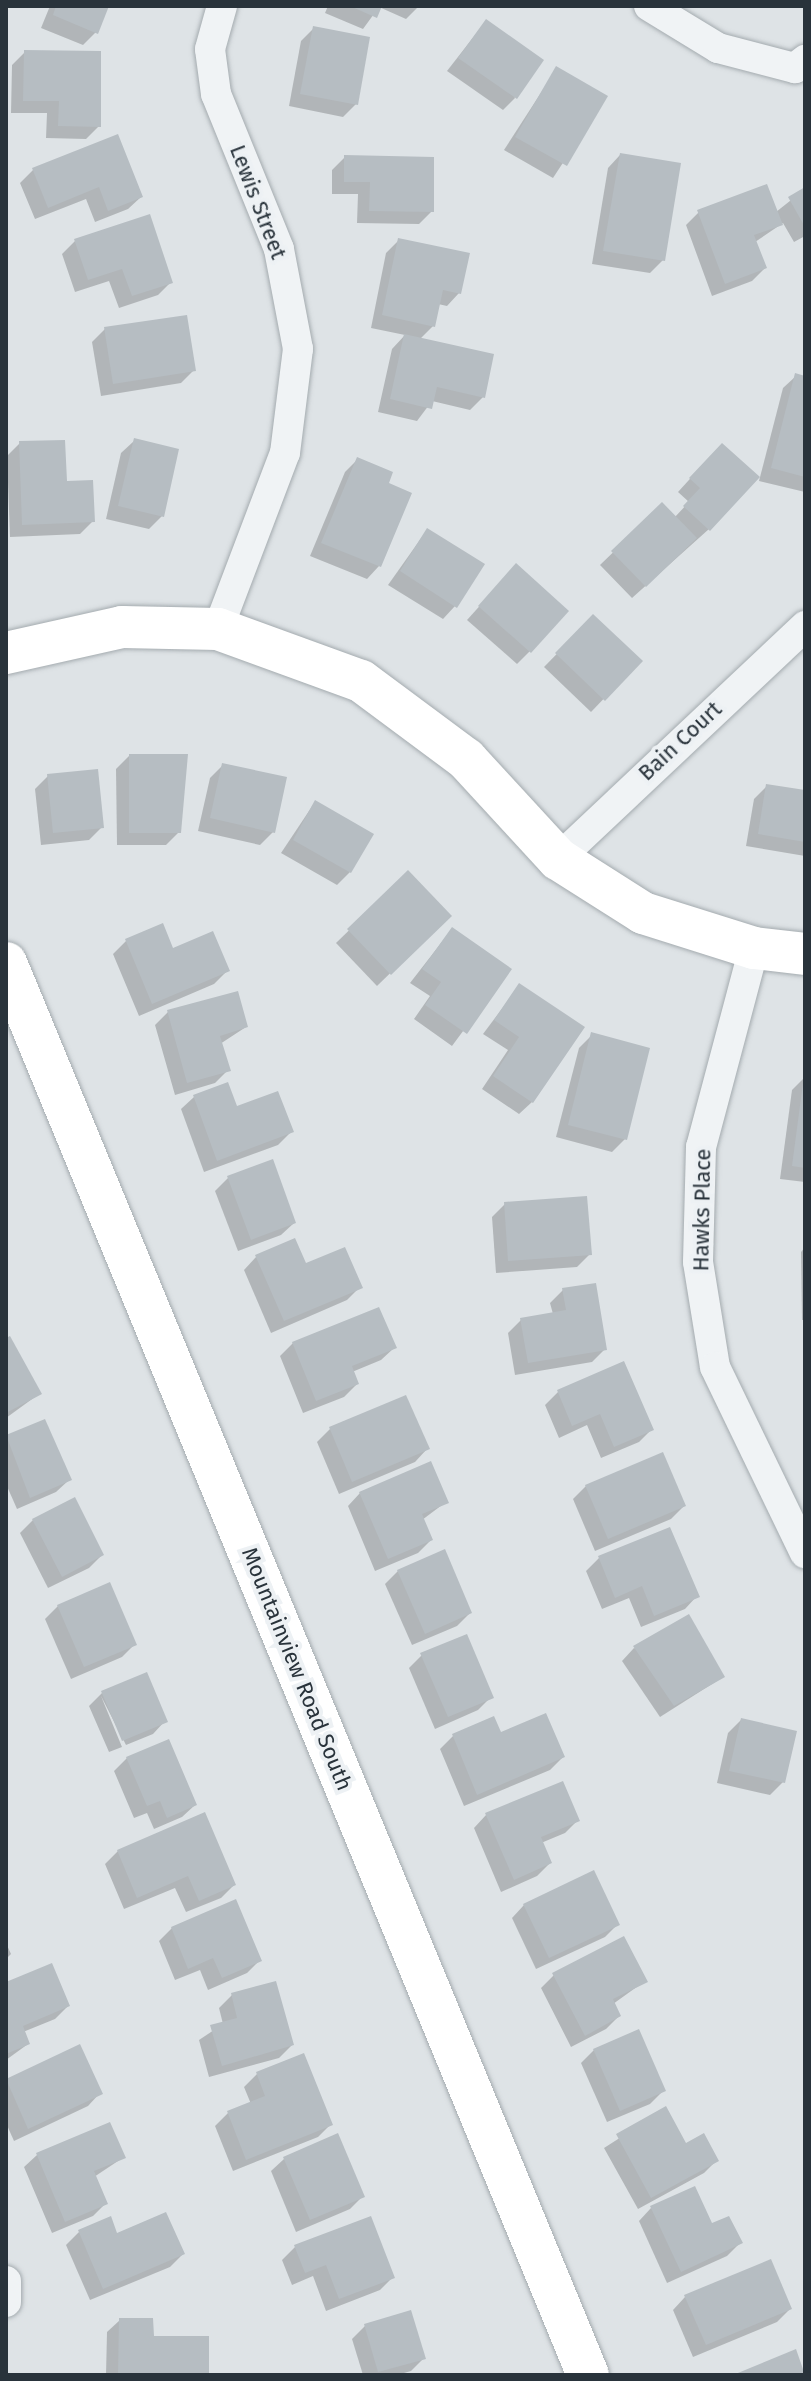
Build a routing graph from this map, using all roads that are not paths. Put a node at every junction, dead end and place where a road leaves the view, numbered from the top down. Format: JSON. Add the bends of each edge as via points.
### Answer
{"nodes":[{"id":1,"x":222,"y":6,"type":"edge"},
{"id":2,"x":649,"y":6,"type":"edge"},
{"id":3,"x":805,"y":60,"type":"edge"},
{"id":4,"x":805,"y":626,"type":"edge"},
{"id":5,"x":218,"y":629,"type":"junction"},
{"id":6,"x":6,"y":653,"type":"edge"},
{"id":7,"x":558,"y":859,"type":"junction"},
{"id":8,"x":754,"y":948,"type":"junction"},
{"id":9,"x":805,"y":954,"type":"edge"},
{"id":10,"x":6,"y":963,"type":"edge"},
{"id":11,"x":805,"y":1553,"type":"edge"},
{"id":12,"x":6,"y":2281,"type":"edge"},
{"id":13,"x":6,"y":2302,"type":"edge"},
{"id":14,"x":588,"y":2375,"type":"edge"}],
"edges":[{"from":1,"to":5,"type":"street","name":"Lewis Street","via":[[210,49],[216,94],[279,249],[298,349],[285,453]]},
{"from":2,"to":3,"type":"street","via":[[718,48],[795,68]]},
{"from":4,"to":7,"type":"street","name":"Bain Court"},
{"from":5,"to":6,"type":"main road","via":[[122,627]]},
{"from":5,"to":7,"type":"main road","via":[[361,681],[466,759]]},
{"from":7,"to":8,"type":"main road","via":[[643,913]]},
{"from":8,"to":9,"type":"main road"},
{"from":8,"to":11,"type":"street","name":"Hawks Place","via":[[701,1147],[698,1262],[715,1367]]},
{"from":10,"to":14,"type":"main road","name":"Mountainview Road South"},
{"from":12,"to":13,"type":"street"}]}
